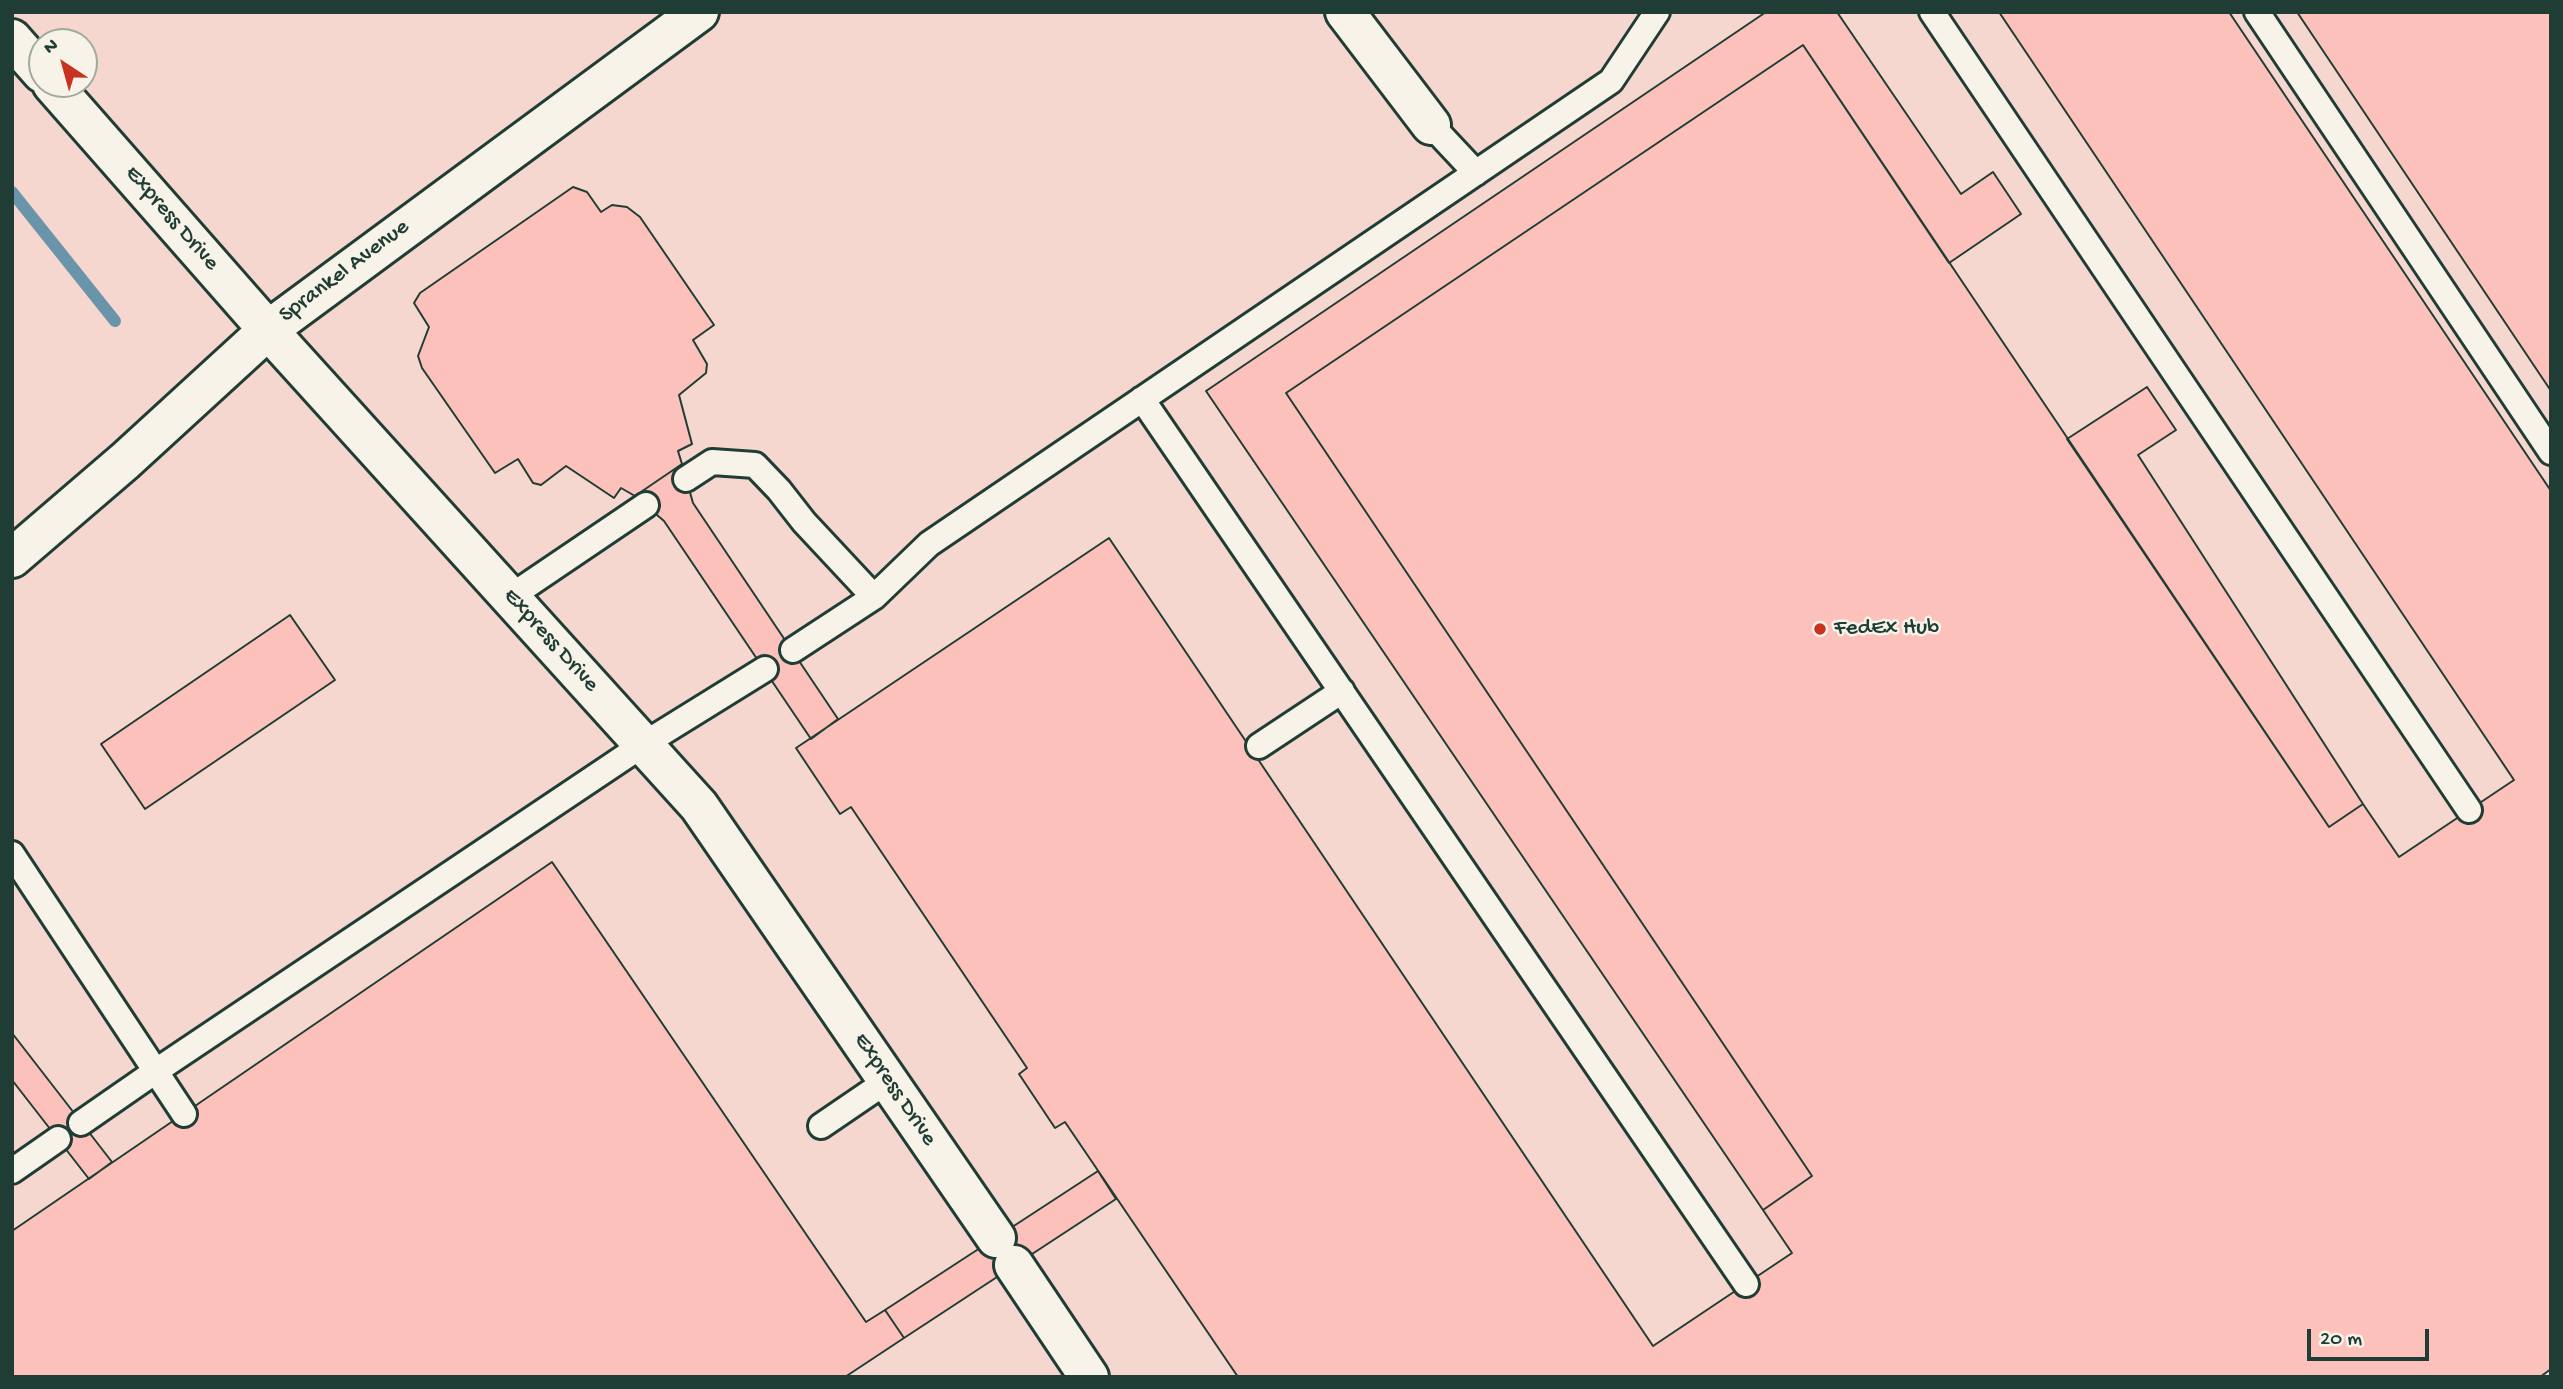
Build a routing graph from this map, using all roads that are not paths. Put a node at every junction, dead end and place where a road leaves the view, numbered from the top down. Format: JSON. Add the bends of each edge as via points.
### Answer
{"nodes":[{"id":1,"x":699,"y":12,"type":"edge"},
{"id":2,"x":1345,"y":12,"type":"edge"},
{"id":3,"x":1657,"y":12,"type":"edge"},
{"id":4,"x":1932,"y":12,"type":"edge"},
{"id":5,"x":2257,"y":12,"type":"edge"},
{"id":6,"x":12,"y":39,"type":"edge"},
{"id":7,"x":28,"y":57,"type":"edge"},
{"id":8,"x":64,"y":98,"type":"edge"},
{"id":9,"x":1431,"y":125,"type":"joint"},
{"id":10,"x":1476,"y":173,"type":"junction"},
{"id":11,"x":268,"y":330,"type":"junction"},
{"id":12,"x":1142,"y":399,"type":"junction"},
{"id":13,"x":2551,"y":452,"type":"edge"},
{"id":14,"x":686,"y":479,"type":"dead end"},
{"id":15,"x":646,"y":506,"type":"dead end"},
{"id":16,"x":12,"y":558,"type":"edge"},
{"id":17,"x":510,"y":597,"type":"junction"},
{"id":18,"x":874,"y":597,"type":"junction"},
{"id":19,"x":793,"y":650,"type":"dead end"},
{"id":20,"x":765,"y":669,"type":"dead end"},
{"id":21,"x":1342,"y":691,"type":"junction"},
{"id":22,"x":644,"y":744,"type":"junction"},
{"id":23,"x":1259,"y":746,"type":"dead end"},
{"id":24,"x":2469,"y":810,"type":"dead end"},
{"id":25,"x":12,"y":854,"type":"edge"},
{"id":26,"x":156,"y":1071,"type":"junction"},
{"id":27,"x":887,"y":1081,"type":"junction"},
{"id":28,"x":184,"y":1114,"type":"dead end"},
{"id":29,"x":81,"y":1123,"type":"dead end"},
{"id":30,"x":821,"y":1126,"type":"dead end"},
{"id":31,"x":58,"y":1139,"type":"dead end"},
{"id":32,"x":12,"y":1171,"type":"edge"},
{"id":33,"x":1746,"y":1284,"type":"dead end"},
{"id":34,"x":1090,"y":1377,"type":"edge"}],
"edges":[{"from":1,"to":11,"type":"street","name":"Sprankel Avenue"},
{"from":2,"to":9,"type":"street"},
{"from":3,"to":10,"type":"lane","via":[[1611,81]]},
{"from":4,"to":24,"type":"lane"},
{"from":5,"to":13,"type":"lane"},
{"from":6,"to":7,"type":"street"},
{"from":8,"to":11,"type":"street","name":"Express Drive"},
{"from":9,"to":10,"type":"lane"},
{"from":10,"to":12,"type":"lane"},
{"from":11,"to":16,"type":"street","name":"Sprankel Avenue"},
{"from":11,"to":17,"type":"street","name":"Express Drive"},
{"from":12,"to":18,"type":"lane","via":[[929,544]]},
{"from":12,"to":21,"type":"lane"},
{"from":14,"to":18,"type":"lane","via":[[712,462],[755,465]]},
{"from":15,"to":17,"type":"lane"},
{"from":17,"to":22,"type":"street","name":"Express Drive"},
{"from":18,"to":19,"type":"lane"},
{"from":20,"to":22,"type":"lane"},
{"from":21,"to":23,"type":"lane"},
{"from":21,"to":33,"type":"lane"},
{"from":22,"to":26,"type":"lane"},
{"from":22,"to":27,"type":"street","name":"Express Drive","via":[[699,806]]},
{"from":25,"to":26,"type":"lane"},
{"from":26,"to":28,"type":"lane"},
{"from":26,"to":29,"type":"lane"},
{"from":27,"to":30,"type":"lane"},
{"from":27,"to":34,"type":"street","name":"Express Drive"},
{"from":31,"to":32,"type":"lane"}]}
